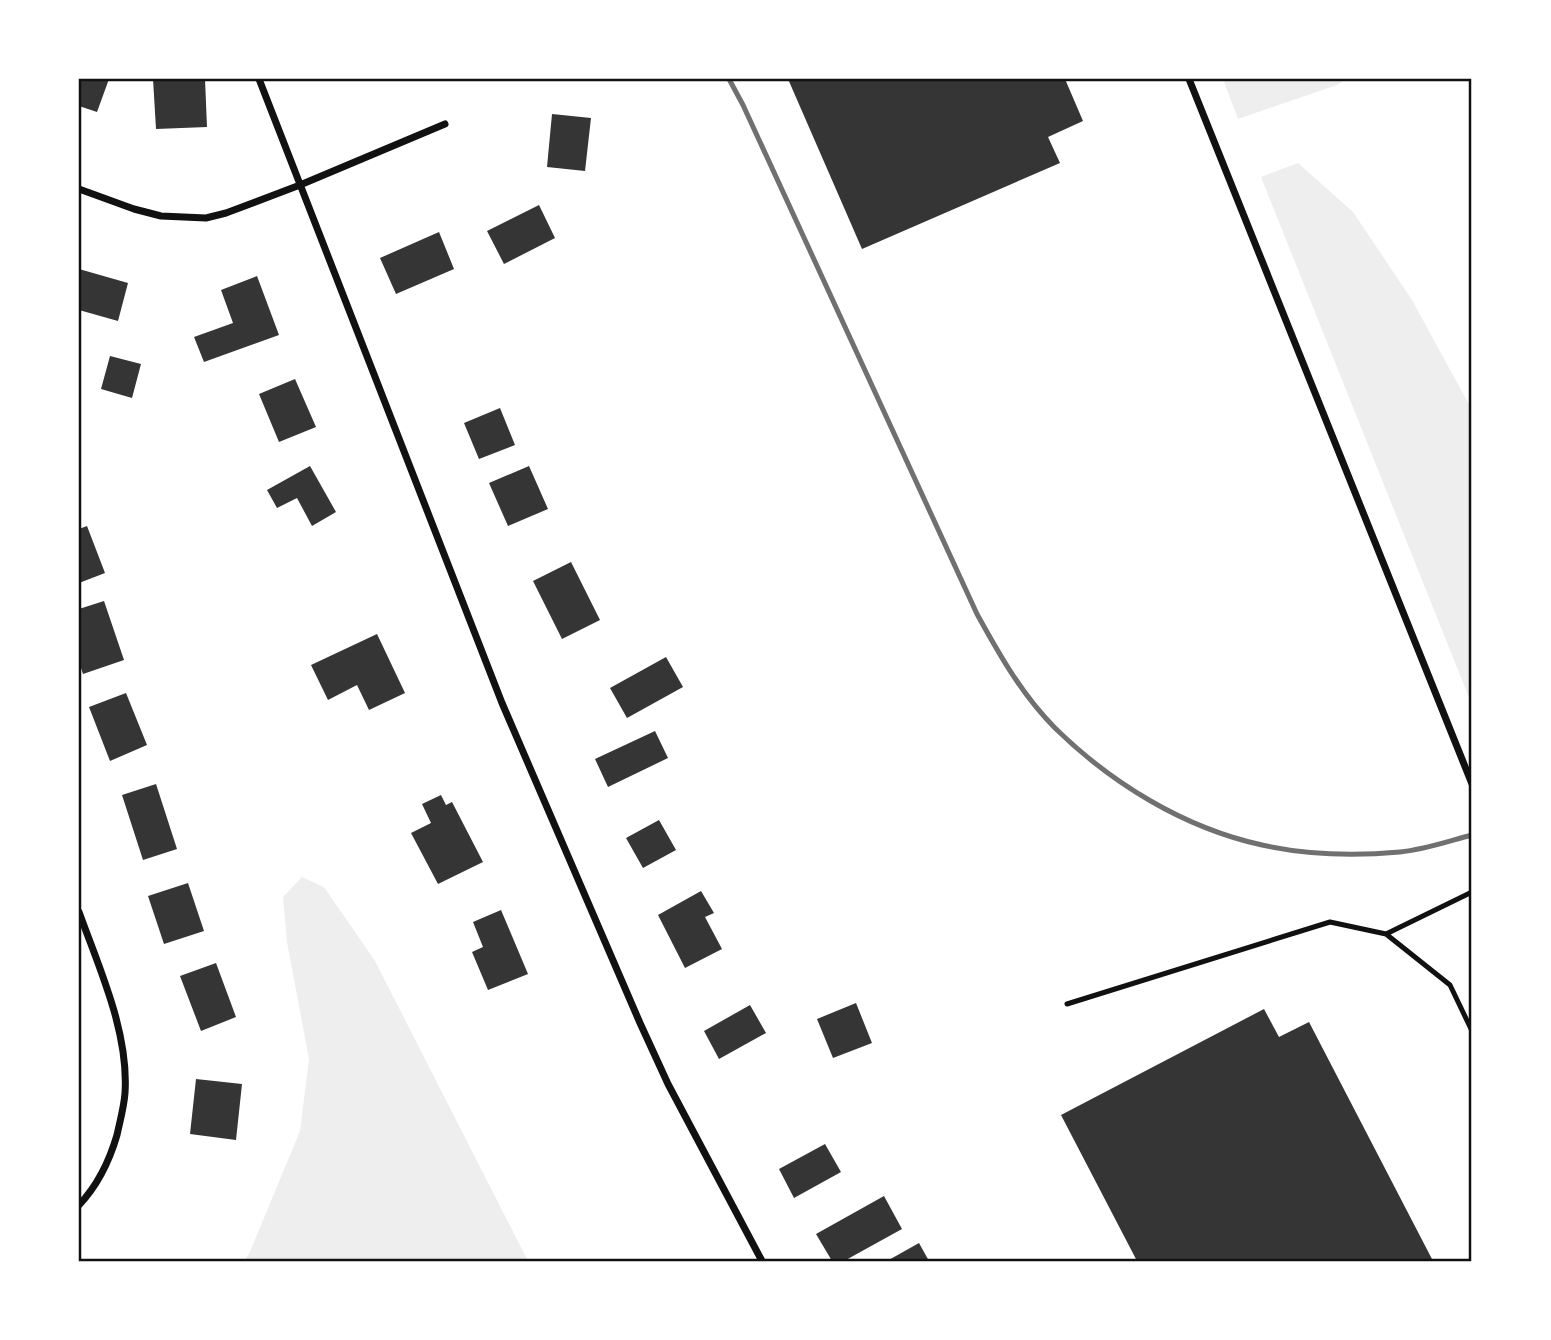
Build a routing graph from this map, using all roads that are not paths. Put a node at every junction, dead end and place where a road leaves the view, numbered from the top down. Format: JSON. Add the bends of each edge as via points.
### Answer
{"nodes":[{"id":1,"x":259,"y":79,"type":"edge"},
{"id":2,"x":1189,"y":79,"type":"edge"},
{"id":3,"x":445,"y":124,"type":"dead end"},
{"id":4,"x":300,"y":185,"type":"junction"},
{"id":5,"x":79,"y":189,"type":"edge"},
{"id":6,"x":1472,"y":784,"type":"edge"},
{"id":7,"x":1472,"y":891,"type":"edge"},
{"id":8,"x":79,"y":912,"type":"edge"},
{"id":9,"x":1386,"y":934,"type":"junction"},
{"id":10,"x":1067,"y":1004,"type":"dead end"},
{"id":11,"x":1472,"y":1031,"type":"edge"},
{"id":12,"x":79,"y":1205,"type":"edge"},
{"id":13,"x":762,"y":1261,"type":"edge"}],
"edges":[{"from":1,"to":4,"type":"street"},
{"from":2,"to":6,"type":"street"},
{"from":3,"to":4,"type":"street"},
{"from":4,"to":5,"type":"street","via":[[206,218],[161,216]]},
{"from":4,"to":13,"type":"street","via":[[502,703],[668,1084]]},
{"from":7,"to":9,"type":"lane"},
{"from":8,"to":12,"type":"street","via":[[114,1013],[123,1051],[125,1090],[113,1148]]},
{"from":9,"to":10,"type":"lane","via":[[1330,922]]},
{"from":9,"to":11,"type":"lane","via":[[1450,985]]}]}
